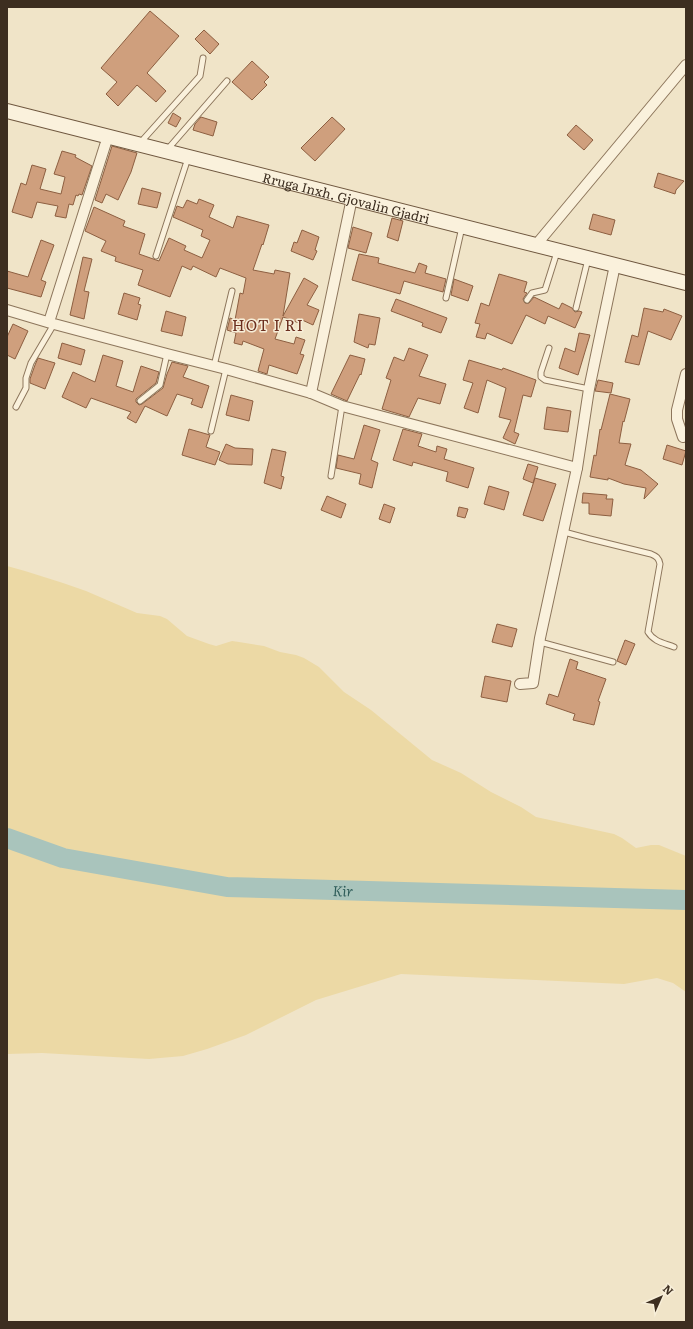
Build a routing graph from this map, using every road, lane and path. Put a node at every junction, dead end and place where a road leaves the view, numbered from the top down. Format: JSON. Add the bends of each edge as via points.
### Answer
{"nodes":[{"id":1,"x":202,"y":58,"type":"dead end"},
{"id":2,"x":686,"y":65,"type":"edge"},
{"id":3,"x":227,"y":80,"type":"dead end"},
{"id":4,"x":7,"y":111,"type":"edge"},
{"id":5,"x":108,"y":136,"type":"junction"},
{"id":6,"x":139,"y":144,"type":"junction"},
{"id":7,"x":166,"y":151,"type":"junction"},
{"id":8,"x":188,"y":157,"type":"junction"},
{"id":9,"x":352,"y":198,"type":"junction"},
{"id":10,"x":462,"y":226,"type":"junction"},
{"id":11,"x":536,"y":245,"type":"junction"},
{"id":12,"x":558,"y":251,"type":"junction"},
{"id":13,"x":156,"y":256,"type":"dead end"},
{"id":14,"x":588,"y":258,"type":"junction"},
{"id":15,"x":615,"y":265,"type":"junction"},
{"id":16,"x":686,"y":283,"type":"edge"},
{"id":17,"x":232,"y":291,"type":"dead end"},
{"id":18,"x":446,"y":298,"type":"dead end"},
{"id":19,"x":527,"y":300,"type":"dead end"},
{"id":20,"x":576,"y":308,"type":"dead end"},
{"id":21,"x":7,"y":310,"type":"edge"},
{"id":22,"x":51,"y":323,"type":"junction"},
{"id":23,"x":549,"y":348,"type":"dead end"},
{"id":24,"x":167,"y":354,"type":"junction"},
{"id":25,"x":214,"y":366,"type":"junction"},
{"id":26,"x":226,"y":369,"type":"junction"},
{"id":27,"x":686,"y":374,"type":"edge"},
{"id":28,"x":589,"y":389,"type":"junction"},
{"id":29,"x":311,"y":393,"type":"junction"},
{"id":30,"x":140,"y":401,"type":"dead end"},
{"id":31,"x":342,"y":406,"type":"junction"},
{"id":32,"x":16,"y":407,"type":"dead end"},
{"id":33,"x":211,"y":431,"type":"dead end"},
{"id":34,"x":684,"y":437,"type":"dead end"},
{"id":35,"x":577,"y":468,"type":"junction"},
{"id":36,"x":331,"y":476,"type":"dead end"},
{"id":37,"x":564,"y":532,"type":"junction"},
{"id":38,"x":540,"y":642,"type":"junction"},
{"id":39,"x":674,"y":647,"type":"dead end"},
{"id":40,"x":613,"y":662,"type":"dead end"},
{"id":41,"x":520,"y":684,"type":"dead end"}],
"edges":[{"from":1,"to":6,"type":"lane","via":[[200,76]]},
{"from":2,"to":11,"type":"street"},
{"from":3,"to":7,"type":"lane"},
{"from":4,"to":5,"type":"main road","name":"Rruga Inxh. Gjovalin Gjadri"},
{"from":5,"to":6,"type":"main road","name":"Rruga Inxh. Gjovalin Gjadri"},
{"from":5,"to":22,"type":"street"},
{"from":6,"to":7,"type":"main road","name":"Rruga Inxh. Gjovalin Gjadri"},
{"from":7,"to":8,"type":"main road","name":"Rruga Inxh. Gjovalin Gjadri"},
{"from":8,"to":9,"type":"main road","name":"Rruga Inxh. Gjovalin Gjadri"},
{"from":8,"to":13,"type":"lane"},
{"from":9,"to":10,"type":"main road","name":"Rruga Inxh. Gjovalin Gjadri"},
{"from":9,"to":29,"type":"street"},
{"from":10,"to":11,"type":"main road","name":"Rruga Inxh. Gjovalin Gjadri"},
{"from":10,"to":18,"type":"lane"},
{"from":11,"to":12,"type":"main road","name":"Rruga Inxh. Gjovalin Gjadri"},
{"from":12,"to":14,"type":"main road","name":"Rruga Inxh. Gjovalin Gjadri"},
{"from":12,"to":19,"type":"lane","via":[[545,290],[532,293]]},
{"from":14,"to":15,"type":"main road","name":"Rruga Inxh. Gjovalin Gjadri"},
{"from":14,"to":20,"type":"lane"},
{"from":15,"to":16,"type":"main road","name":"Rruga Inxh. Gjovalin Gjadri"},
{"from":15,"to":28,"type":"street"},
{"from":17,"to":25,"type":"lane"},
{"from":21,"to":22,"type":"street"},
{"from":22,"to":24,"type":"street"},
{"from":22,"to":32,"type":"lane","via":[[31,363],[26,388]]},
{"from":23,"to":28,"type":"lane","via":[[541,377]]},
{"from":24,"to":25,"type":"street"},
{"from":24,"to":30,"type":"lane","via":[[160,385]]},
{"from":25,"to":26,"type":"street"},
{"from":26,"to":29,"type":"street"},
{"from":26,"to":33,"type":"lane"},
{"from":27,"to":34,"type":"street","via":[[677,410],[677,419]]},
{"from":28,"to":35,"type":"street"},
{"from":29,"to":31,"type":"street"},
{"from":31,"to":35,"type":"street"},
{"from":31,"to":36,"type":"lane"},
{"from":35,"to":37,"type":"street"},
{"from":37,"to":38,"type":"street"},
{"from":37,"to":39,"type":"lane","via":[[651,554],[660,560],[648,632],[656,641]]},
{"from":38,"to":40,"type":"lane"},
{"from":38,"to":41,"type":"street","via":[[533,683]]}]}
